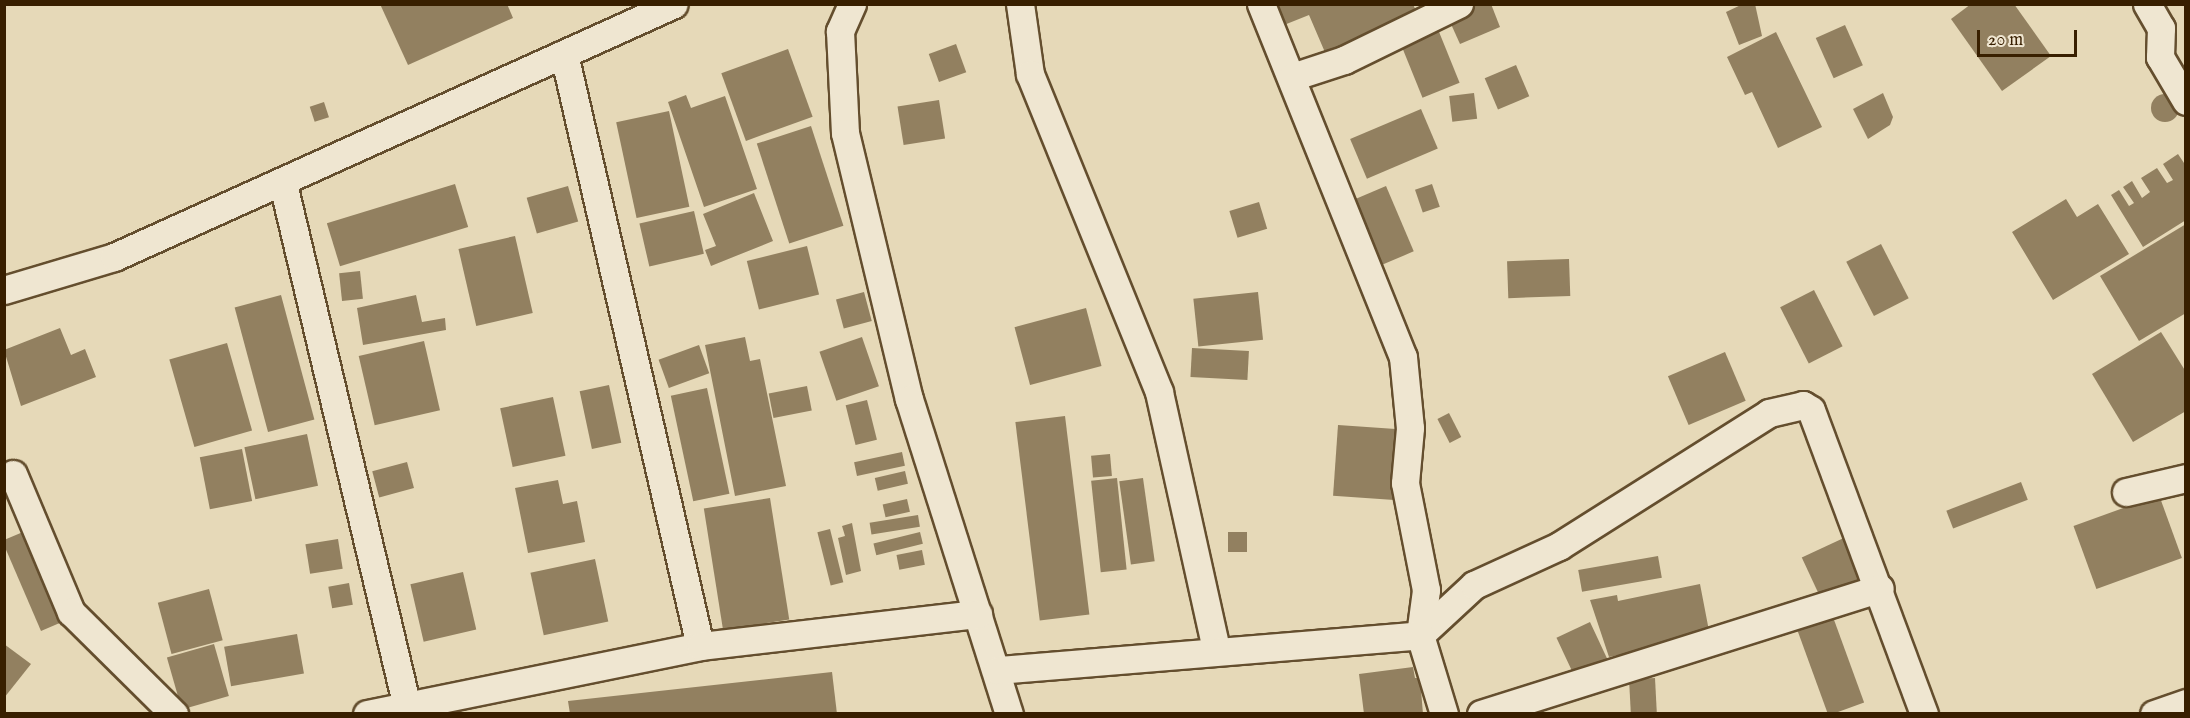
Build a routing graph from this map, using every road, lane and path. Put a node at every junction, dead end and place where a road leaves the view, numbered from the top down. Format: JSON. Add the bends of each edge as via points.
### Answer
{"nodes":[{"id":1,"x":674,"y":4,"type":"edge"},
{"id":2,"x":852,"y":4,"type":"edge"},
{"id":3,"x":1020,"y":4,"type":"edge"},
{"id":4,"x":1261,"y":4,"type":"edge"},
{"id":5,"x":1459,"y":4,"type":"edge"},
{"id":6,"x":2147,"y":4,"type":"edge"},
{"id":7,"x":564,"y":54,"type":"junction"},
{"id":8,"x":1292,"y":77,"type":"junction"},
{"id":9,"x":2186,"y":101,"type":"edge"},
{"id":10,"x":283,"y":184,"type":"junction"},
{"id":11,"x":4,"y":290,"type":"edge"},
{"id":12,"x":7,"y":471,"type":"edge"},
{"id":13,"x":2186,"y":478,"type":"edge"},
{"id":14,"x":2126,"y":492,"type":"dead end"},
{"id":15,"x":1880,"y":588,"type":"junction"},
{"id":16,"x":978,"y":614,"type":"junction"},
{"id":17,"x":1420,"y":635,"type":"junction"},
{"id":18,"x":700,"y":646,"type":"junction"},
{"id":19,"x":1216,"y":650,"type":"junction"},
{"id":20,"x":998,"y":670,"type":"junction"},
{"id":21,"x":2186,"y":703,"type":"edge"},
{"id":22,"x":406,"y":707,"type":"junction"},
{"id":23,"x":174,"y":714,"type":"edge"},
{"id":24,"x":367,"y":714,"type":"edge"},
{"id":25,"x":1009,"y":714,"type":"edge"},
{"id":26,"x":1444,"y":714,"type":"edge"},
{"id":27,"x":1481,"y":714,"type":"edge"},
{"id":28,"x":1924,"y":714,"type":"edge"},
{"id":29,"x":2154,"y":714,"type":"edge"}],
"edges":[{"from":1,"to":7,"type":"street"},
{"from":2,"to":16,"type":"street","via":[[840,31],[845,133],[909,399]]},
{"from":3,"to":19,"type":"street","via":[[1030,74],[1159,392]]},
{"from":4,"to":8,"type":"street"},
{"from":5,"to":8,"type":"street","via":[[1344,60]]},
{"from":6,"to":9,"type":"street","via":[[2161,28],[2160,57]]},
{"from":7,"to":10,"type":"street"},
{"from":7,"to":18,"type":"street"},
{"from":8,"to":17,"type":"street","via":[[1310,134],[1403,357],[1410,428],[1405,483],[1426,590]]},
{"from":10,"to":11,"type":"street","via":[[114,257]]},
{"from":10,"to":22,"type":"street"},
{"from":12,"to":23,"type":"street","via":[[71,612]]},
{"from":13,"to":14,"type":"street"},
{"from":15,"to":17,"type":"street","via":[[1811,410],[1793,405],[1769,413],[1559,546],[1474,585]]},
{"from":15,"to":27,"type":"street"},
{"from":15,"to":28,"type":"street"},
{"from":16,"to":18,"type":"street"},
{"from":16,"to":20,"type":"street"},
{"from":17,"to":19,"type":"street"},
{"from":17,"to":26,"type":"street"},
{"from":18,"to":22,"type":"street"},
{"from":19,"to":20,"type":"street"},
{"from":20,"to":25,"type":"street"},
{"from":21,"to":29,"type":"street"},
{"from":22,"to":24,"type":"street"}]}
